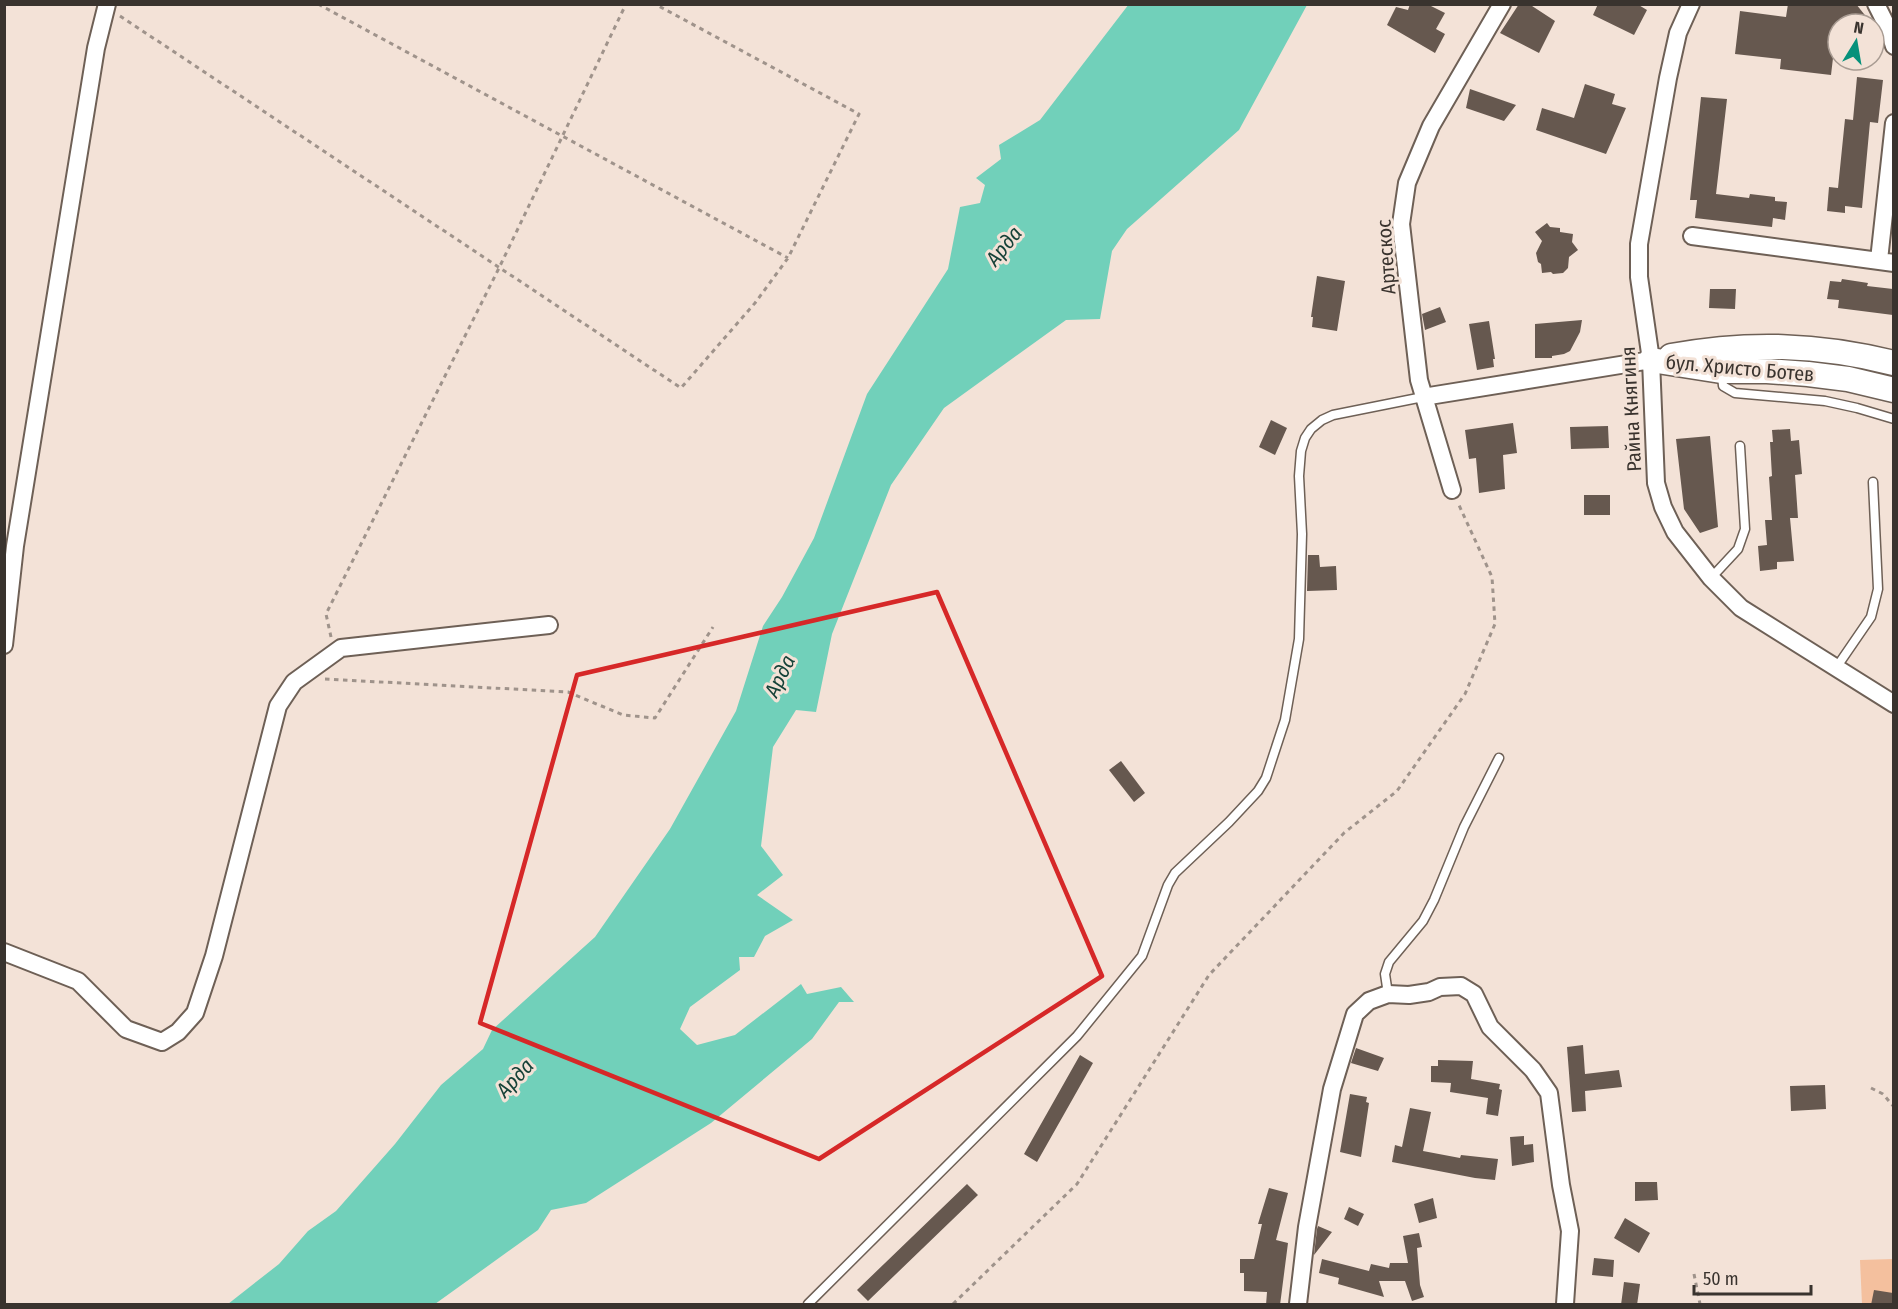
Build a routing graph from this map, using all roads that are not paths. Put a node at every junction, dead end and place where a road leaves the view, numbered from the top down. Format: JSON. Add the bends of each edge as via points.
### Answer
{"nodes":[{"id":1,"x":1502,"y":4,"type":"edge"},
{"id":2,"x":1691,"y":4,"type":"edge"},
{"id":3,"x":1875,"y":4,"type":"edge"},
{"id":4,"x":106,"y":6,"type":"edge"},
{"id":5,"x":1893,"y":46,"type":"edge"},
{"id":6,"x":1893,"y":123,"type":"edge"},
{"id":7,"x":1692,"y":236,"type":"dead end"},
{"id":8,"x":1886,"y":262,"type":"edge"},
{"id":9,"x":1651,"y":360,"type":"junction"},
{"id":10,"x":1893,"y":363,"type":"edge"},
{"id":11,"x":1721,"y":371,"type":"junction"},
{"id":12,"x":1893,"y":390,"type":"edge"},
{"id":13,"x":1423,"y":397,"type":"junction"},
{"id":14,"x":1893,"y":419,"type":"edge"},
{"id":15,"x":1740,"y":446,"type":"dead end"},
{"id":16,"x":1873,"y":482,"type":"dead end"},
{"id":17,"x":1452,"y":490,"type":"road end"},
{"id":18,"x":10,"y":543,"type":"edge"},
{"id":19,"x":1711,"y":578,"type":"junction"},
{"id":20,"x":5,"y":625,"type":"edge"},
{"id":21,"x":549,"y":625,"type":"dead end"},
{"id":22,"x":4,"y":645,"type":"edge"},
{"id":23,"x":1836,"y":668,"type":"junction"},
{"id":24,"x":1893,"y":704,"type":"edge"},
{"id":25,"x":1499,"y":758,"type":"dead end"},
{"id":26,"x":4,"y":952,"type":"edge"},
{"id":27,"x":1388,"y":994,"type":"junction"},
{"id":28,"x":808,"y":1305,"type":"edge"},
{"id":29,"x":1298,"y":1305,"type":"edge"},
{"id":30,"x":1565,"y":1305,"type":"edge"}],
"edges":[{"from":1,"to":13,"type":"street","name":"Артескос","via":[[1431,126],[1407,183],[1401,224]]},
{"from":2,"to":9,"type":"street","name":"Райна Княгиня","via":[[1678,33],[1639,244],[1639,277]]},
{"from":3,"to":5,"type":"street"},
{"from":4,"to":18,"type":"street"},
{"from":6,"to":8,"type":"street"},
{"from":7,"to":8,"type":"street"},
{"from":9,"to":10,"type":"main road","name":"бул. Христо Ботев","via":[[1707,350],[1780,346],[1851,353]]},
{"from":9,"to":11,"type":"main road","name":"бул. Христо Ботев"},
{"from":9,"to":13,"type":"street"},
{"from":9,"to":19,"type":"street","name":"Райна Княгиня","via":[[1656,483],[1675,532]]},
{"from":11,"to":12,"type":"main road","name":"бул. Христо Ботев","via":[[1808,374]]},
{"from":11,"to":14,"type":"lane","via":[[1723,386],[1735,393],[1825,401]]},
{"from":13,"to":17,"type":"street","name":"Артескос"},
{"from":13,"to":28,"type":"lane","via":[[1333,415],[1311,429],[1305,438],[1299,476],[1299,639],[1285,720],[1258,791],[1175,873],[1167,885],[1142,956],[1077,1036]]},
{"from":15,"to":19,"type":"lane","via":[[1745,529],[1738,549]]},
{"from":16,"to":23,"type":"lane","via":[[1878,589],[1871,617]]},
{"from":18,"to":20,"type":"street"},
{"from":19,"to":23,"type":"street","name":"Райна Княгиня","via":[[1741,608]]},
{"from":20,"to":22,"type":"street"},
{"from":21,"to":26,"type":"street","via":[[341,648],[294,682],[278,706],[214,956],[195,1013],[178,1032],[162,1042],[126,1029],[78,981]]},
{"from":23,"to":24,"type":"street","name":"Райна Княгиня"},
{"from":25,"to":27,"type":"lane","via":[[1423,921],[1389,962],[1385,974]]},
{"from":27,"to":29,"type":"street","via":[[1369,1001],[1355,1014],[1332,1089],[1307,1227]]},
{"from":27,"to":30,"type":"street","via":[[1409,995],[1461,986],[1474,994],[1491,1027],[1533,1070],[1549,1094],[1570,1231]]}]}
